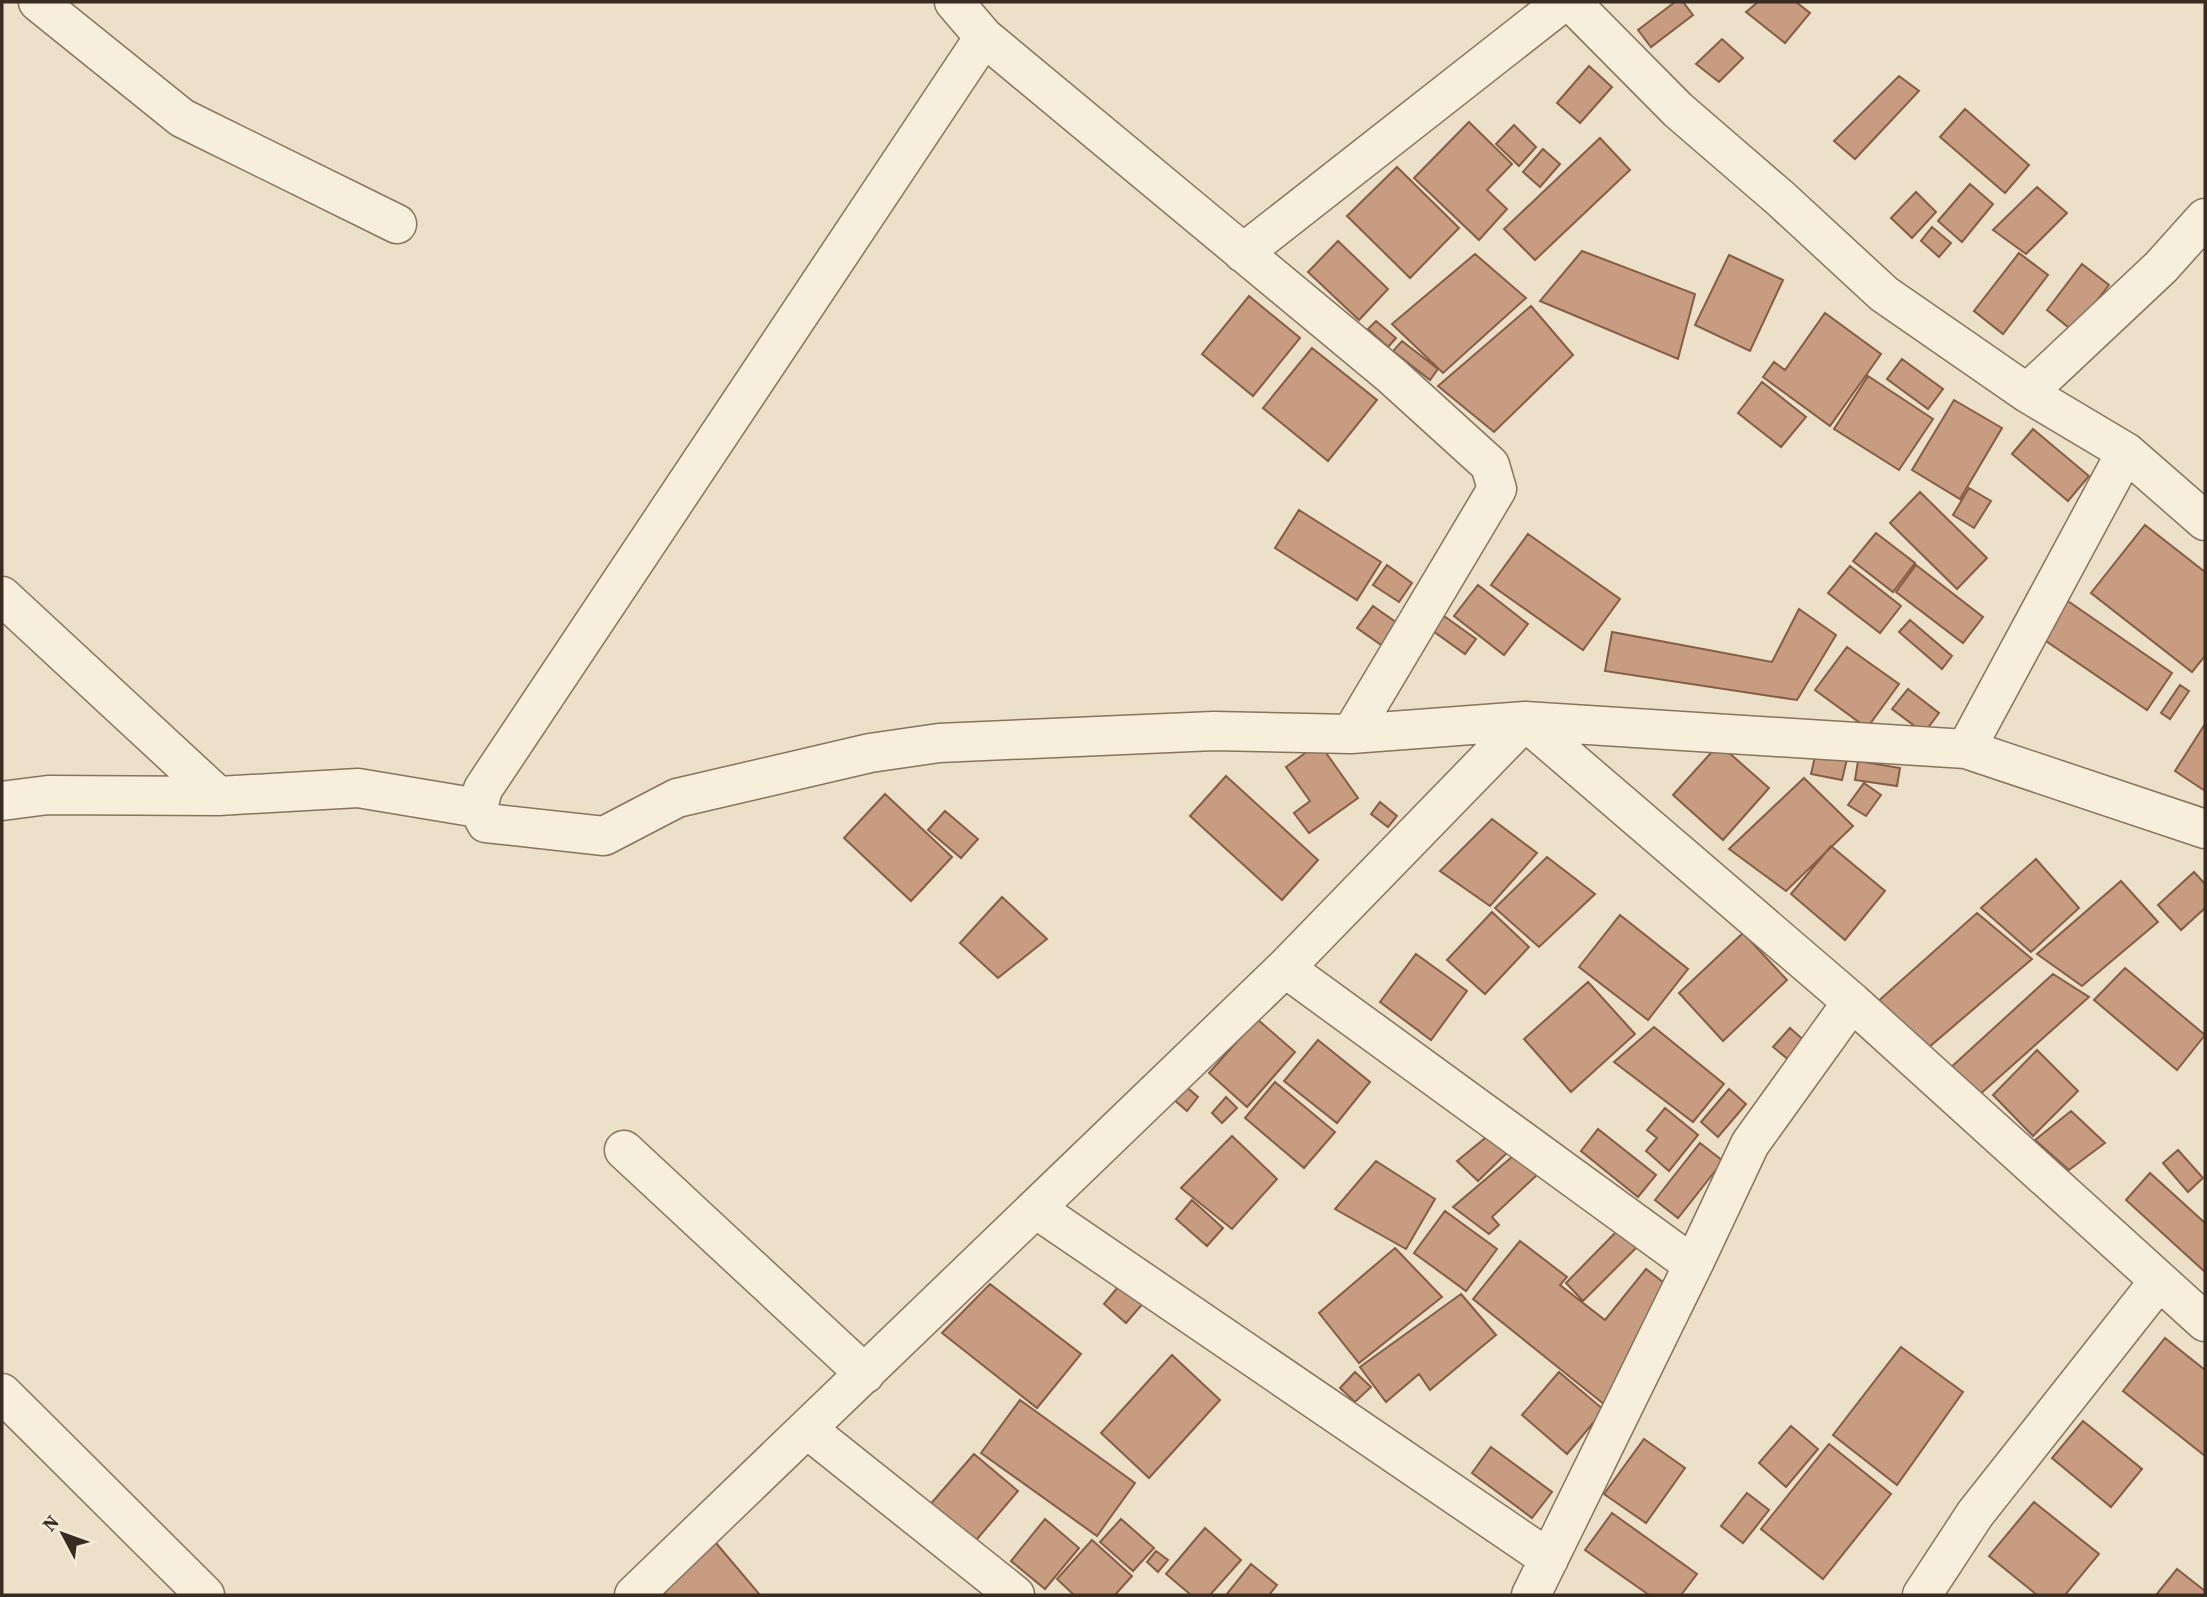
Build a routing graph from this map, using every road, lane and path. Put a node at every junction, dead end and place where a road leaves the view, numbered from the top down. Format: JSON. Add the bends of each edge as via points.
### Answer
{"nodes":[{"id":1,"x":38,"y":2,"type":"edge"},
{"id":2,"x":954,"y":2,"type":"edge"},
{"id":3,"x":1563,"y":2,"type":"edge"},
{"id":4,"x":1572,"y":2,"type":"edge"},
{"id":5,"x":984,"y":37,"type":"junction"},
{"id":6,"x":2205,"y":218,"type":"edge"},
{"id":7,"x":397,"y":224,"type":"dead end"},
{"id":8,"x":1243,"y":253,"type":"junction"},
{"id":9,"x":2027,"y":393,"type":"junction"},
{"id":10,"x":2126,"y":452,"type":"junction"},
{"id":11,"x":2201,"y":510,"type":"edge"},
{"id":12,"x":2,"y":596,"type":"edge"},
{"id":13,"x":1525,"y":721,"type":"junction"},
{"id":14,"x":1351,"y":734,"type":"junction"},
{"id":15,"x":1966,"y":749,"type":"junction"},
{"id":16,"x":218,"y":796,"type":"junction"},
{"id":17,"x":2,"y":801,"type":"edge"},
{"id":18,"x":478,"y":808,"type":"junction"},
{"id":19,"x":2205,"y":830,"type":"edge"},
{"id":20,"x":1285,"y":968,"type":"junction"},
{"id":21,"x":1852,"y":1002,"type":"junction"},
{"id":22,"x":624,"y":1150,"type":"dead end"},
{"id":23,"x":1036,"y":1209,"type":"junction"},
{"id":24,"x":1693,"y":1265,"type":"junction"},
{"id":25,"x":2159,"y":1281,"type":"junction"},
{"id":26,"x":2205,"y":1322,"type":"edge"},
{"id":27,"x":865,"y":1374,"type":"junction"},
{"id":28,"x":2,"y":1393,"type":"edge"},
{"id":29,"x":807,"y":1429,"type":"junction"},
{"id":30,"x":1549,"y":1559,"type":"junction"},
{"id":31,"x":205,"y":1595,"type":"edge"},
{"id":32,"x":634,"y":1595,"type":"edge"},
{"id":33,"x":1015,"y":1595,"type":"edge"},
{"id":34,"x":1531,"y":1595,"type":"edge"},
{"id":35,"x":1922,"y":1595,"type":"edge"}],
"edges":[{"from":1,"to":7,"type":"street","via":[[182,118]]},
{"from":2,"to":5,"type":"street"},
{"from":3,"to":8,"type":"street"},
{"from":4,"to":9,"type":"street","via":[[1678,110],[1884,294]]},
{"from":5,"to":8,"type":"street"},
{"from":5,"to":18,"type":"street","via":[[483,789]]},
{"from":6,"to":9,"type":"street","via":[[2161,267]]},
{"from":8,"to":14,"type":"street","via":[[1392,376],[1490,465],[1497,489]]},
{"from":9,"to":10,"type":"street"},
{"from":10,"to":11,"type":"street"},
{"from":10,"to":15,"type":"street"},
{"from":12,"to":16,"type":"street"},
{"from":13,"to":14,"type":"street"},
{"from":13,"to":15,"type":"street"},
{"from":13,"to":20,"type":"street"},
{"from":13,"to":21,"type":"street"},
{"from":14,"to":18,"type":"street","via":[[1214,731],[939,743],[870,753],[677,798],[604,836],[486,823]]},
{"from":15,"to":19,"type":"street"},
{"from":16,"to":17,"type":"street","via":[[48,795]]},
{"from":16,"to":18,"type":"street","via":[[358,788]]},
{"from":20,"to":23,"type":"street"},
{"from":20,"to":24,"type":"street"},
{"from":21,"to":24,"type":"street","via":[[1750,1144]]},
{"from":21,"to":25,"type":"street"},
{"from":22,"to":27,"type":"street"},
{"from":23,"to":27,"type":"street"},
{"from":23,"to":30,"type":"street"},
{"from":24,"to":30,"type":"street"},
{"from":25,"to":26,"type":"street"},
{"from":25,"to":35,"type":"street","via":[[1975,1514]]},
{"from":27,"to":29,"type":"street"},
{"from":28,"to":31,"type":"street"},
{"from":29,"to":32,"type":"street"},
{"from":29,"to":33,"type":"street"},
{"from":30,"to":34,"type":"street"}]}
